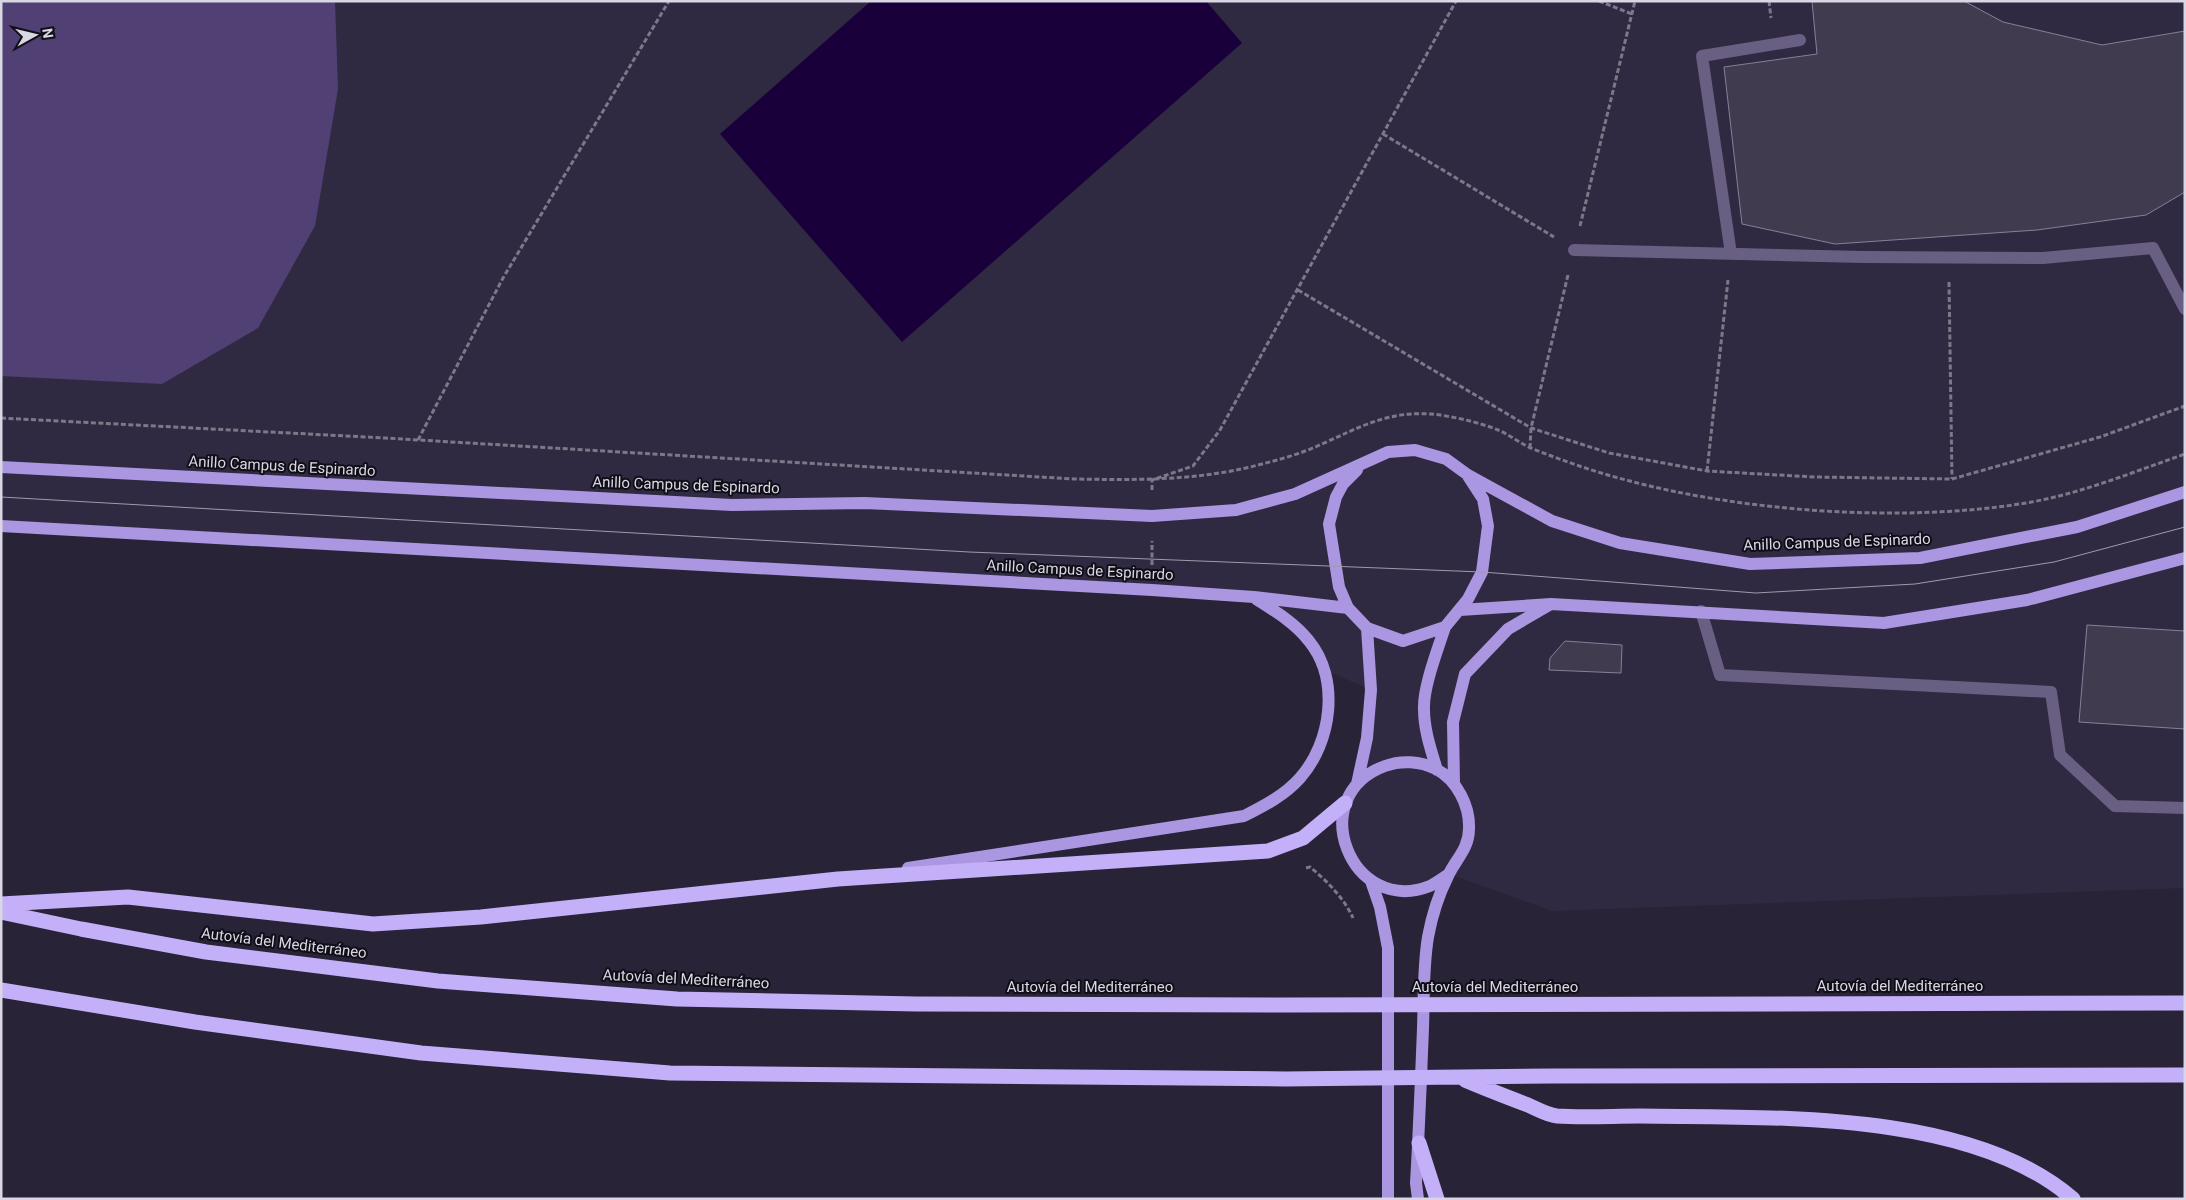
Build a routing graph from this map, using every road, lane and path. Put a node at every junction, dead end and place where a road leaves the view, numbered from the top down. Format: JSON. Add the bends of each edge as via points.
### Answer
{"nodes":[{"id":1,"x":670,"y":1,"type":"edge"},
{"id":2,"x":1599,"y":1,"type":"edge"},
{"id":3,"x":1632,"y":14,"type":"dead end"},
{"id":4,"x":1800,"y":40,"type":"dead end"},
{"id":5,"x":1383,"y":134,"type":"dead end"},
{"id":6,"x":1574,"y":250,"type":"joint"},
{"id":7,"x":1731,"y":254,"type":"junction"},
{"id":8,"x":1949,"y":258,"type":"junction"},
{"id":9,"x":1298,"y":290,"type":"dead end"},
{"id":10,"x":2185,"y":309,"type":"edge"},
{"id":11,"x":2185,"y":406,"type":"edge"},
{"id":12,"x":1,"y":418,"type":"edge"},
{"id":13,"x":418,"y":440,"type":"junction"},
{"id":14,"x":2185,"y":454,"type":"edge"},
{"id":15,"x":1362,"y":464,"type":"junction"},
{"id":16,"x":1,"y":467,"type":"edge"},
{"id":17,"x":1707,"y":471,"type":"junction"},
{"id":18,"x":1468,"y":475,"type":"junction"},
{"id":19,"x":1952,"y":479,"type":"junction"},
{"id":20,"x":2185,"y":492,"type":"edge"},
{"id":21,"x":1,"y":526,"type":"edge"},
{"id":22,"x":2185,"y":558,"type":"edge"},
{"id":23,"x":1254,"y":597,"type":"junction"},
{"id":24,"x":1551,"y":604,"type":"junction"},
{"id":25,"x":1348,"y":608,"type":"junction"},
{"id":26,"x":1460,"y":610,"type":"junction"},
{"id":27,"x":1700,"y":612,"type":"junction"},
{"id":28,"x":1367,"y":628,"type":"junction"},
{"id":29,"x":1446,"y":628,"type":"junction"},
{"id":30,"x":1437,"y":770,"type":"junction"},
{"id":31,"x":1357,"y":784,"type":"junction"},
{"id":32,"x":1454,"y":784,"type":"junction"},
{"id":33,"x":1345,"y":803,"type":"junction"},
{"id":34,"x":2185,"y":808,"type":"edge"},
{"id":35,"x":1449,"y":874,"type":"junction"},
{"id":36,"x":838,"y":879,"type":"junction"},
{"id":37,"x":1371,"y":881,"type":"junction"},
{"id":38,"x":1,"y":904,"type":"edge"},
{"id":39,"x":1,"y":912,"type":"edge"},
{"id":40,"x":1,"y":990,"type":"edge"},
{"id":41,"x":2185,"y":1004,"type":"edge"},
{"id":42,"x":2185,"y":1076,"type":"edge"},
{"id":43,"x":1457,"y":1077,"type":"junction"},
{"id":44,"x":1419,"y":1143,"type":"junction"},
{"id":45,"x":1388,"y":1199,"type":"edge"},
{"id":46,"x":1418,"y":1199,"type":"edge"},
{"id":47,"x":1437,"y":1199,"type":"edge"},
{"id":48,"x":2073,"y":1199,"type":"edge"}],
"edges":[{"from":1,"to":13,"type":"path","via":[[503,278]]},
{"from":2,"to":3,"type":"path"},
{"from":4,"to":7,"type":"lane","via":[[1702,56]]},
{"from":5,"to":6,"type":"path"},
{"from":6,"to":7,"type":"lane"},
{"from":7,"to":8,"type":"lane"},
{"from":7,"to":17,"type":"path"},
{"from":8,"to":10,"type":"lane","via":[[2043,258],[2154,248]]},
{"from":8,"to":19,"type":"path"},
{"from":9,"to":17,"type":"path","via":[[1531,428],[1609,452]]},
{"from":11,"to":19,"type":"path","via":[[2100,437]]},
{"from":12,"to":13,"type":"path"},
{"from":13,"to":14,"type":"path","via":[[1074,479],[1152,480],[1213,476],[1243,469],[1319,446],[1395,414],[1432,414],[1498,430],[1530,448],[1624,480],[1684,494],[1812,509],[1896,512],[1950,511],[2027,503],[2090,487]]},
{"from":15,"to":16,"type":"main road","name":"Anillo Campus de Espinardo","via":[[1295,494],[1236,510],[1152,516],[865,502],[732,505]]},
{"from":15,"to":18,"type":"main road","name":"Anillo Campus de Espinardo","via":[[1388,452],[1415,450],[1446,459]]},
{"from":15,"to":25,"type":"main road","name":"Anillo Campus de Espinardo","via":[[1343,484],[1329,524],[1334,567]]},
{"from":17,"to":19,"type":"path","via":[[1814,477]]},
{"from":18,"to":20,"type":"main road","name":"Anillo Campus de Espinardo","via":[[1552,521],[1620,543],[1750,564],[1920,558],[2077,527]]},
{"from":18,"to":26,"type":"main road","name":"Anillo Campus de Espinardo","via":[[1483,499],[1488,542],[1482,572]]},
{"from":21,"to":23,"type":"main road","name":"Anillo Campus de Espinardo"},
{"from":22,"to":27,"type":"main road","via":[[2027,600],[1884,624]]},
{"from":23,"to":25,"type":"main road","name":"Anillo Campus de Espinardo"},
{"from":23,"to":36,"type":"main road","via":[[1290,622],[1310,642],[1325,670],[1329,698],[1325,729],[1315,756],[1300,778],[1270,802],[1244,816]]},
{"from":24,"to":26,"type":"main road"},
{"from":24,"to":27,"type":"main road"},
{"from":24,"to":32,"type":"main road","via":[[1508,629],[1465,674],[1452,722]]},
{"from":25,"to":28,"type":"main road","name":"Anillo Campus de Espinardo"},
{"from":26,"to":29,"type":"main road","name":"Anillo Campus de Espinardo"},
{"from":27,"to":34,"type":"lane","via":[[1720,675],[2052,692],[2060,755],[2115,806]]},
{"from":28,"to":29,"type":"main road","name":"Anillo Campus de Espinardo","via":[[1404,641]]},
{"from":28,"to":31,"type":"main road","via":[[1372,690],[1367,738]]},
{"from":29,"to":30,"type":"main road","via":[[1434,661],[1424,708],[1426,730]]},
{"from":30,"to":31,"type":"main road","via":[[1416,763],[1394,763],[1374,770]]},
{"from":30,"to":32,"type":"main road"},
{"from":31,"to":33,"type":"main road"},
{"from":32,"to":35,"type":"main road","via":[[1466,805],[1470,830],[1464,854]]},
{"from":33,"to":36,"type":"highway","via":[[1303,838],[1268,851]]},
{"from":33,"to":37,"type":"main road","via":[[1341,823],[1344,846],[1355,866]]},
{"from":35,"to":37,"type":"main road","via":[[1430,886],[1408,890],[1386,888]]},
{"from":35,"to":44,"type":"main road","via":[[1433,912],[1425,955]]},
{"from":36,"to":38,"type":"highway","via":[[481,917],[372,924],[128,898]]},
{"from":37,"to":45,"type":"main road","via":[[1388,948]]},
{"from":39,"to":41,"type":"highway","name":"Autovía del Mediterráneo","via":[[206,952],[438,981],[677,999],[1285,1006]]},
{"from":40,"to":43,"type":"highway","via":[[421,1054],[670,1073],[1285,1079]]},
{"from":42,"to":43,"type":"highway"},
{"from":43,"to":48,"type":"highway","via":[[1555,1116],[1774,1118],[1874,1126],[1975,1146],[2017,1161],[2047,1178]]},
{"from":44,"to":46,"type":"main road"},
{"from":44,"to":47,"type":"highway"}]}
